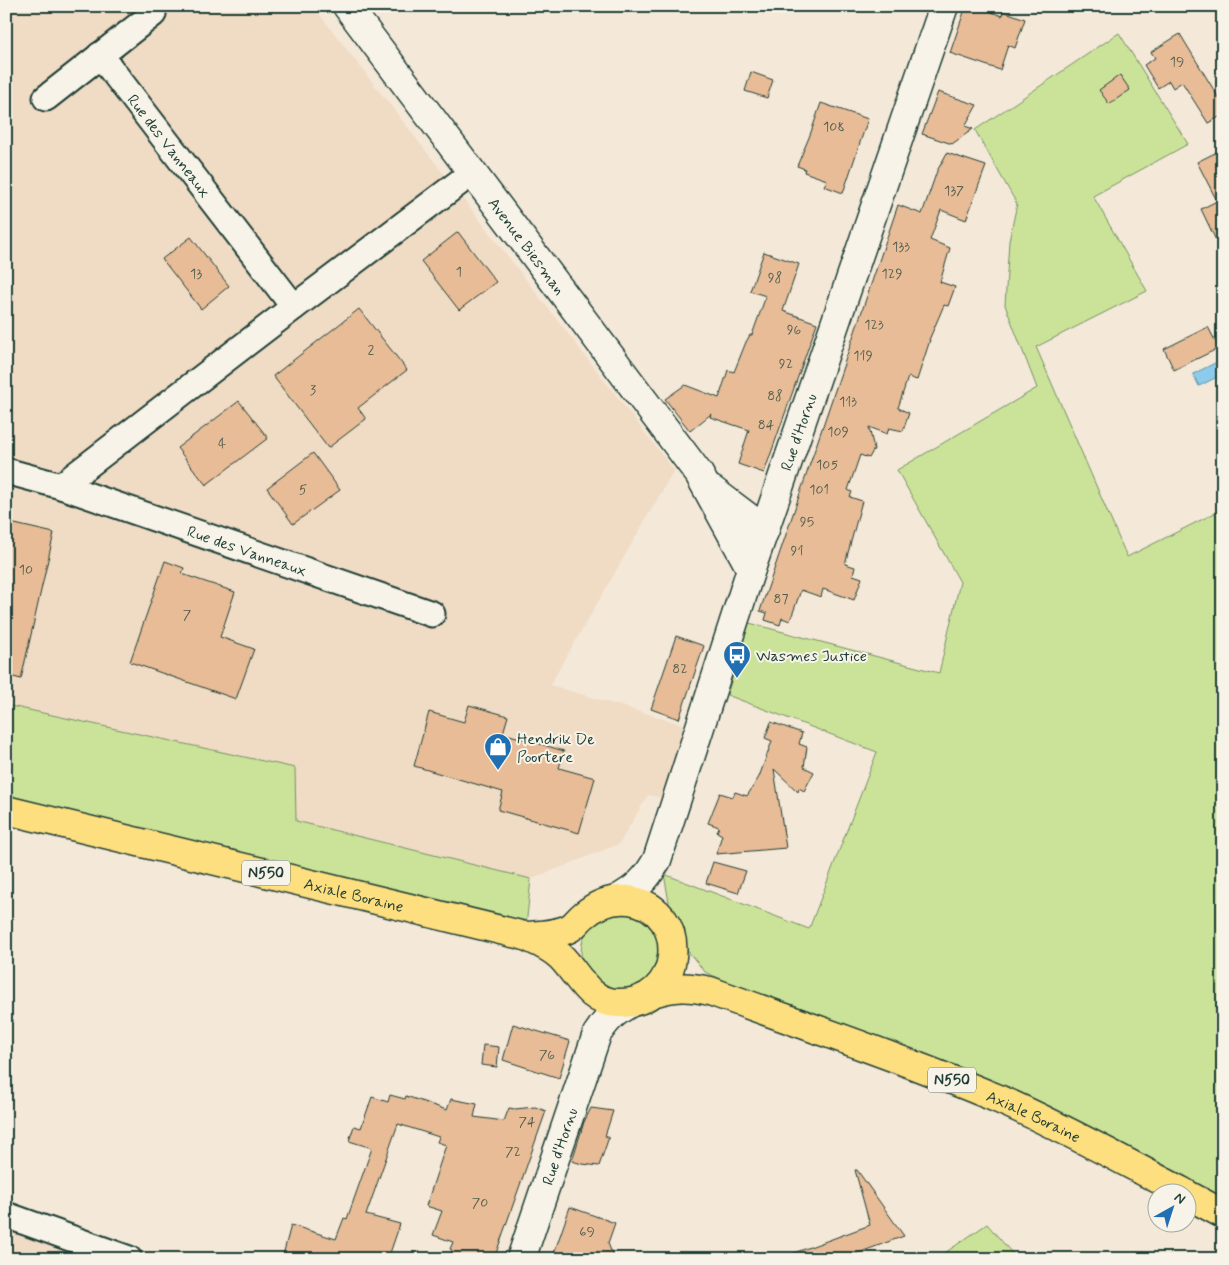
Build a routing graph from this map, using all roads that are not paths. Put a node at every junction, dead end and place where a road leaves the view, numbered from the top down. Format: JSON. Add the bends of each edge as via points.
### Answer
{"nodes":[{"id":1,"x":347,"y":6,"type":"edge"},
{"id":2,"x":944,"y":6,"type":"edge"},
{"id":3,"x":153,"y":14,"type":"dead end"},
{"id":4,"x":100,"y":55,"type":"junction"},
{"id":5,"x":46,"y":98,"type":"dead end"},
{"id":6,"x":473,"y":172,"type":"junction"},
{"id":7,"x":294,"y":307,"type":"junction"},
{"id":8,"x":6,"y":471,"type":"edge"},
{"id":9,"x":61,"y":486,"type":"junction"},
{"id":10,"x":706,"y":486,"type":"junction"},
{"id":11,"x":765,"y":530,"type":"junction"},
{"id":12,"x":751,"y":569,"type":"junction"},
{"id":13,"x":432,"y":614,"type":"dead end"},
{"id":14,"x":6,"y":810,"type":"edge"},
{"id":15,"x":657,"y":860,"type":"junction"},
{"id":16,"x":616,"y":900,"type":"junction"},
{"id":17,"x":584,"y":915,"type":"junction"},
{"id":18,"x":669,"y":934,"type":"junction"},
{"id":19,"x":525,"y":936,"type":"junction"},
{"id":20,"x":580,"y":980,"type":"junction"},
{"id":21,"x":710,"y":991,"type":"junction"},
{"id":22,"x":642,"y":998,"type":"junction"},
{"id":23,"x":597,"y":1034,"type":"junction"},
{"id":24,"x":1164,"y":1182,"type":"edge"},
{"id":25,"x":1196,"y":1199,"type":"edge"},
{"id":26,"x":1223,"y":1214,"type":"edge"},
{"id":27,"x":6,"y":1215,"type":"edge"},
{"id":28,"x":129,"y":1259,"type":"edge"},
{"id":29,"x":521,"y":1259,"type":"edge"}],
"edges":[{"from":1,"to":6,"type":"street","name":"Avenue Biesman"},
{"from":2,"to":11,"type":"street","name":"Rue d'Hornu"},
{"from":3,"to":4,"type":"street"},
{"from":4,"to":5,"type":"street"},
{"from":4,"to":7,"type":"street","name":"Rue des Vanneaux"},
{"from":6,"to":7,"type":"street"},
{"from":6,"to":10,"type":"street","name":"Avenue Biesman"},
{"from":7,"to":9,"type":"street"},
{"from":8,"to":9,"type":"street","name":"Rue des Vanneaux"},
{"from":9,"to":13,"type":"street","name":"Rue des Vanneaux"},
{"from":10,"to":11,"type":"street","name":"Avenue Biesman"},
{"from":10,"to":12,"type":"street","name":"Avenue Biesman"},
{"from":11,"to":12,"type":"street","name":"Rue d'Hornu"},
{"from":12,"to":15,"type":"street","name":"Rue d'Hornu"},
{"from":14,"to":19,"type":"main road","name":"Axiale Boraine","number":"N550"},
{"from":15,"to":16,"type":"street","via":[[648,876]]},
{"from":15,"to":18,"type":"street","via":[[658,910]]},
{"from":16,"to":17,"type":"main road","name":"Axiale Boraine","number":"N550","via":[[599,905]]},
{"from":16,"to":18,"type":"main road","name":"Axiale Boraine","number":"N550","via":[[644,904],[656,912]]},
{"from":17,"to":19,"type":"main road","name":"Axiale Boraine","number":"N550","via":[[569,928]]},
{"from":17,"to":20,"type":"main road","via":[[570,941],[570,955]]},
{"from":18,"to":21,"type":"main road","number":"N550","via":[[682,962]]},
{"from":18,"to":22,"type":"main road","via":[[672,963],[665,980]]},
{"from":19,"to":20,"type":"main road","name":"Axiale Boraine","number":"N550","via":[[550,947]]},
{"from":20,"to":22,"type":"main road","name":"Axiale Boraine","number":"N550","via":[[600,999],[615,1003]]},
{"from":20,"to":23,"type":"street","via":[[595,1009]]},
{"from":21,"to":22,"type":"main road","number":"N550","via":[[678,987]]},
{"from":21,"to":24,"type":"main road","name":"Axiale Boraine","number":"N550","via":[[1002,1101]]},
{"from":22,"to":23,"type":"street","via":[[615,1011]]},
{"from":23,"to":29,"type":"street","name":"Rue d'Hornu"},
{"from":25,"to":26,"type":"main road"},
{"from":27,"to":28,"type":"street"}]}
